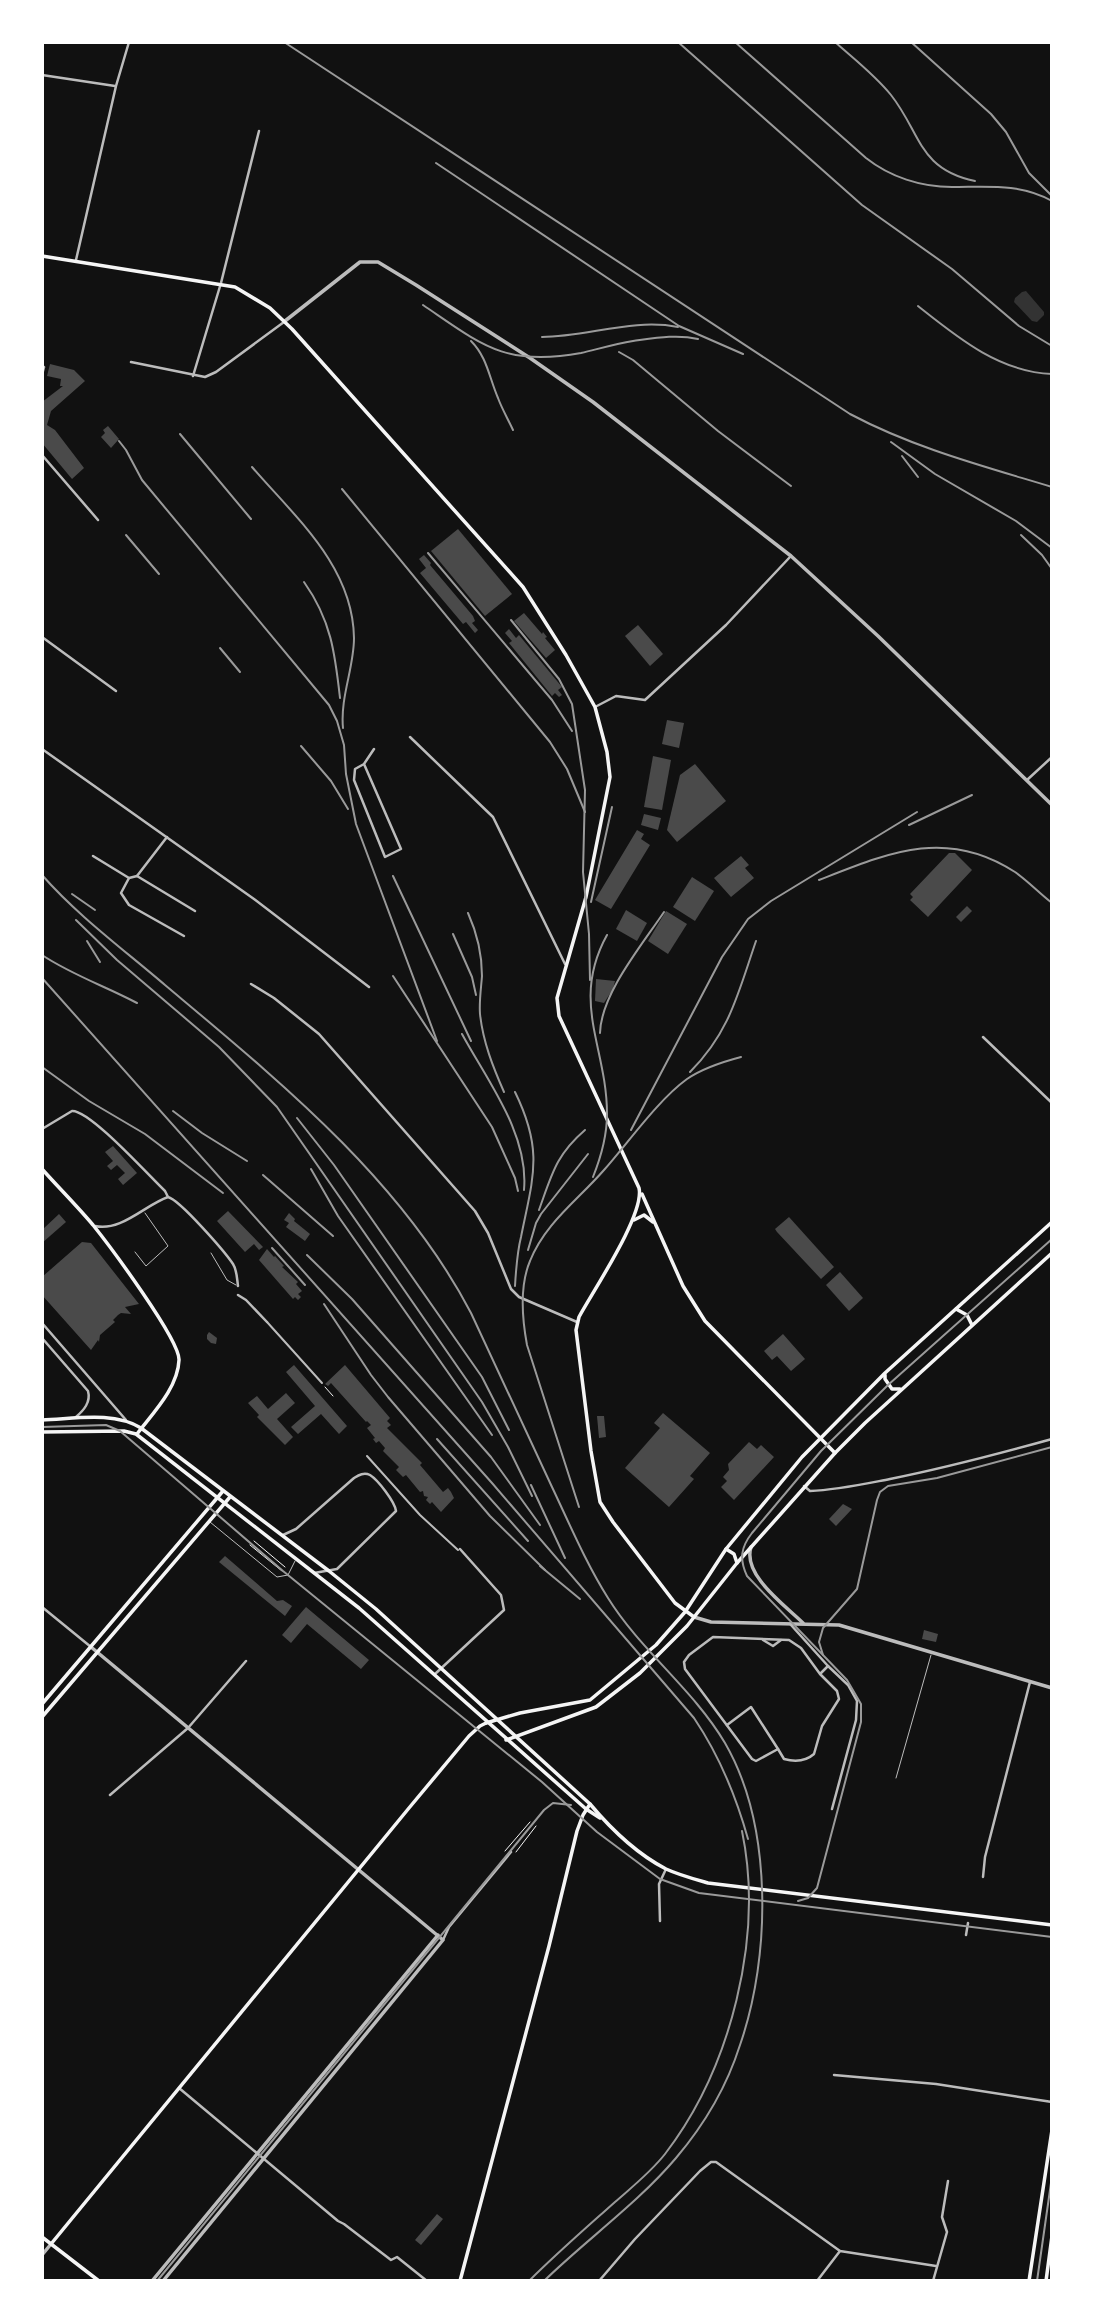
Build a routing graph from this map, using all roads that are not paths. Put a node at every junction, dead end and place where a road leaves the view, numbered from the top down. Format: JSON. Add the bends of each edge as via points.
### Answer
{"nodes":[{"id":1,"x":129,"y":42,"type":"edge"},
{"id":2,"x":42,"y":75,"type":"edge"},
{"id":3,"x":116,"y":86,"type":"junction"},
{"id":4,"x":259,"y":131,"type":"dead end"},
{"id":5,"x":42,"y":256,"type":"edge"},
{"id":6,"x":76,"y":260,"type":"junction"},
{"id":7,"x":221,"y":283,"type":"junction"},
{"id":8,"x":285,"y":321,"type":"junction"},
{"id":9,"x":131,"y":362,"type":"dead end"},
{"id":10,"x":44,"y":366,"type":"dead end"},
{"id":11,"x":42,"y":374,"type":"edge"},
{"id":12,"x":193,"y":376,"type":"junction"},
{"id":13,"x":42,"y":455,"type":"edge"},
{"id":14,"x":98,"y":520,"type":"dead end"},
{"id":15,"x":791,"y":556,"type":"junction"},
{"id":16,"x":42,"y":637,"type":"edge"},
{"id":17,"x":116,"y":691,"type":"dead end"},
{"id":18,"x":596,"y":707,"type":"junction"},
{"id":19,"x":410,"y":737,"type":"dead end"},
{"id":20,"x":42,"y":749,"type":"edge"},
{"id":21,"x":374,"y":749,"type":"dead end"},
{"id":22,"x":1052,"y":757,"type":"edge"},
{"id":23,"x":364,"y":764,"type":"junction"},
{"id":24,"x":1027,"y":780,"type":"junction"},
{"id":25,"x":1052,"y":804,"type":"edge"},
{"id":26,"x":167,"y":837,"type":"junction"},
{"id":27,"x":93,"y":856,"type":"dead end"},
{"id":28,"x":137,"y":876,"type":"junction"},
{"id":29,"x":129,"y":878,"type":"junction"},
{"id":30,"x":195,"y":911,"type":"dead end"},
{"id":31,"x":184,"y":936,"type":"dead end"},
{"id":32,"x":567,"y":967,"type":"junction"},
{"id":33,"x":251,"y":984,"type":"dead end"},
{"id":34,"x":369,"y":987,"type":"dead end"},
{"id":35,"x":983,"y":1037,"type":"dead end"},
{"id":36,"x":1052,"y":1103,"type":"edge"},
{"id":37,"x":42,"y":1129,"type":"edge"},
{"id":38,"x":42,"y":1169,"type":"edge"},
{"id":39,"x":639,"y":1188,"type":"junction"},
{"id":40,"x":168,"y":1197,"type":"junction"},
{"id":41,"x":144,"y":1211,"type":"junction"},
{"id":42,"x":1052,"y":1222,"type":"edge"},
{"id":43,"x":630,"y":1225,"type":"junction"},
{"id":44,"x":93,"y":1226,"type":"junction"},
{"id":45,"x":657,"y":1226,"type":"junction"},
{"id":46,"x":135,"y":1252,"type":"dead end"},
{"id":47,"x":211,"y":1253,"type":"dead end"},
{"id":48,"x":1052,"y":1253,"type":"edge"},
{"id":49,"x":238,"y":1286,"type":"joint"},
{"id":50,"x":238,"y":1295,"type":"dead end"},
{"id":51,"x":956,"y":1309,"type":"junction"},
{"id":52,"x":267,"y":1322,"type":"joint"},
{"id":53,"x":576,"y":1322,"type":"junction"},
{"id":54,"x":42,"y":1323,"type":"edge"},
{"id":55,"x":972,"y":1325,"type":"junction"},
{"id":56,"x":42,"y":1338,"type":"edge"},
{"id":57,"x":886,"y":1373,"type":"junction"},
{"id":58,"x":88,"y":1374,"type":"junction"},
{"id":59,"x":81,"y":1381,"type":"junction"},
{"id":60,"x":322,"y":1383,"type":"road end"},
{"id":61,"x":902,"y":1389,"type":"junction"},
{"id":62,"x":71,"y":1419,"type":"junction"},
{"id":63,"x":42,"y":1420,"type":"edge"},
{"id":64,"x":126,"y":1420,"type":"junction"},
{"id":65,"x":141,"y":1428,"type":"junction"},
{"id":66,"x":42,"y":1432,"type":"edge"},
{"id":67,"x":136,"y":1434,"type":"junction"},
{"id":68,"x":820,"y":1438,"type":"junction"},
{"id":69,"x":1052,"y":1439,"type":"edge"},
{"id":70,"x":835,"y":1453,"type":"junction"},
{"id":71,"x":367,"y":1456,"type":"dead end"},
{"id":72,"x":804,"y":1486,"type":"junction"},
{"id":73,"x":223,"y":1491,"type":"junction"},
{"id":74,"x":217,"y":1497,"type":"junction"},
{"id":75,"x":230,"y":1497,"type":"junction"},
{"id":76,"x":225,"y":1503,"type":"junction"},
{"id":77,"x":209,"y":1521,"type":"junction"},
{"id":78,"x":283,"y":1535,"type":"junction"},
{"id":79,"x":751,"y":1547,"type":"junction"},
{"id":80,"x":726,"y":1549,"type":"junction"},
{"id":81,"x":459,"y":1550,"type":"joint"},
{"id":82,"x":296,"y":1558,"type":"junction"},
{"id":83,"x":737,"y":1563,"type":"junction"},
{"id":84,"x":329,"y":1571,"type":"junction"},
{"id":85,"x":314,"y":1573,"type":"junction"},
{"id":86,"x":42,"y":1607,"type":"edge"},
{"id":87,"x":685,"y":1612,"type":"junction"},
{"id":88,"x":694,"y":1617,"type":"junction"},
{"id":89,"x":791,"y":1625,"type":"junction"},
{"id":90,"x":805,"y":1625,"type":"junction"},
{"id":91,"x":760,"y":1639,"type":"junction"},
{"id":92,"x":782,"y":1640,"type":"junction"},
{"id":93,"x":91,"y":1647,"type":"junction"},
{"id":94,"x":97,"y":1652,"type":"junction"},
{"id":95,"x":932,"y":1653,"type":"junction"},
{"id":96,"x":246,"y":1661,"type":"dead end"},
{"id":97,"x":828,"y":1667,"type":"junction"},
{"id":98,"x":440,"y":1669,"type":"junction"},
{"id":99,"x":820,"y":1674,"type":"junction"},
{"id":100,"x":434,"y":1676,"type":"junction"},
{"id":101,"x":1030,"y":1682,"type":"junction"},
{"id":102,"x":1052,"y":1688,"type":"edge"},
{"id":103,"x":42,"y":1704,"type":"edge"},
{"id":104,"x":42,"y":1717,"type":"edge"},
{"id":105,"x":496,"y":1720,"type":"junction"},
{"id":106,"x":486,"y":1723,"type":"junction"},
{"id":107,"x":727,"y":1725,"type":"junction"},
{"id":108,"x":188,"y":1728,"type":"junction"},
{"id":109,"x":515,"y":1737,"type":"junction"},
{"id":110,"x":506,"y":1740,"type":"junction"},
{"id":111,"x":778,"y":1749,"type":"junction"},
{"id":112,"x":897,"y":1778,"type":"dead end"},
{"id":113,"x":110,"y":1795,"type":"dead end"},
{"id":114,"x":590,"y":1804,"type":"junction"},
{"id":115,"x":586,"y":1809,"type":"junction"},
{"id":116,"x":832,"y":1809,"type":"dead end"},
{"id":117,"x":604,"y":1821,"type":"junction"},
{"id":118,"x":513,"y":1852,"type":"road end"},
{"id":119,"x":666,"y":1868,"type":"junction"},
{"id":120,"x":360,"y":1870,"type":"junction"},
{"id":121,"x":983,"y":1877,"type":"dead end"},
{"id":122,"x":660,"y":1921,"type":"dead end"},
{"id":123,"x":968,"y":1923,"type":"dead end"},
{"id":124,"x":1052,"y":1925,"type":"edge"},
{"id":125,"x":450,"y":1927,"type":"junction"},
{"id":126,"x":438,"y":1935,"type":"junction"},
{"id":127,"x":966,"y":1935,"type":"dead end"},
{"id":128,"x":443,"y":1940,"type":"junction"},
{"id":129,"x":834,"y":2075,"type":"dead end"},
{"id":130,"x":179,"y":2088,"type":"junction"},
{"id":131,"x":1052,"y":2102,"type":"edge"},
{"id":132,"x":1052,"y":2130,"type":"edge"},
{"id":133,"x":257,"y":2154,"type":"junction"},
{"id":134,"x":264,"y":2160,"type":"junction"},
{"id":135,"x":948,"y":2180,"type":"dead end"},
{"id":136,"x":1052,"y":2236,"type":"edge"},
{"id":137,"x":42,"y":2237,"type":"edge"},
{"id":138,"x":51,"y":2244,"type":"junction"},
{"id":139,"x":840,"y":2251,"type":"junction"},
{"id":140,"x":42,"y":2255,"type":"edge"},
{"id":141,"x":936,"y":2266,"type":"junction"},
{"id":142,"x":934,"y":2280,"type":"edge"},
{"id":143,"x":99,"y":2281,"type":"edge"},
{"id":144,"x":152,"y":2281,"type":"edge"},
{"id":145,"x":163,"y":2281,"type":"edge"},
{"id":146,"x":427,"y":2281,"type":"edge"},
{"id":147,"x":460,"y":2281,"type":"edge"},
{"id":148,"x":599,"y":2281,"type":"edge"},
{"id":149,"x":817,"y":2281,"type":"edge"},
{"id":150,"x":944,"y":2281,"type":"edge"},
{"id":151,"x":1029,"y":2281,"type":"edge"},
{"id":152,"x":1046,"y":2281,"type":"edge"}],
"edges":[{"from":1,"to":3,"type":"street"},
{"from":2,"to":3,"type":"street"},
{"from":3,"to":6,"type":"street"},
{"from":4,"to":7,"type":"street"},
{"from":5,"to":6,"type":"main road"},
{"from":6,"to":7,"type":"main road"},
{"from":7,"to":8,"type":"main road","via":[[250,295]]},
{"from":7,"to":12,"type":"street"},
{"from":8,"to":12,"type":"street","via":[[216,372]]},
{"from":8,"to":15,"type":"street","via":[[353,267],[378,262],[593,402]]},
{"from":8,"to":18,"type":"main road","via":[[523,587]]},
{"from":9,"to":12,"type":"street"},
{"from":10,"to":11,"type":"street"},
{"from":13,"to":14,"type":"street"},
{"from":15,"to":18,"type":"street","via":[[645,699],[616,696]]},
{"from":15,"to":24,"type":"street"},
{"from":16,"to":17,"type":"street"},
{"from":18,"to":32,"type":"main road","via":[[610,777]]},
{"from":19,"to":32,"type":"street","via":[[493,817]]},
{"from":20,"to":26,"type":"street"},
{"from":21,"to":23,"type":"street"},
{"from":22,"to":24,"type":"street"},
{"from":23,"to":23,"type":"street","via":[[355,769],[354,780],[384,857],[401,849]]},
{"from":24,"to":25,"type":"street"},
{"from":26,"to":28,"type":"street"},
{"from":26,"to":34,"type":"street"},
{"from":27,"to":29,"type":"street"},
{"from":28,"to":29,"type":"street"},
{"from":28,"to":30,"type":"street"},
{"from":29,"to":31,"type":"street","via":[[121,893],[129,905]]},
{"from":32,"to":39,"type":"main road","via":[[557,998],[559,1016]]},
{"from":33,"to":53,"type":"street","via":[[319,1034],[475,1211],[510,1289]]},
{"from":35,"to":36,"type":"street"},
{"from":37,"to":40,"type":"street","via":[[81,1112]]},
{"from":38,"to":44,"type":"main road"},
{"from":39,"to":43,"type":"main road","via":[[640,1200]]},
{"from":39,"to":45,"type":"main road"},
{"from":40,"to":41,"type":"street"},
{"from":40,"to":49,"type":"street","via":[[234,1266]]},
{"from":41,"to":44,"type":"street","via":[[104,1228]]},
{"from":41,"to":46,"type":"lane","via":[[168,1246],[146,1266]]},
{"from":42,"to":51,"type":"main road"},
{"from":43,"to":45,"type":"main road","via":[[641,1215]]},
{"from":43,"to":53,"type":"main road"},
{"from":44,"to":65,"type":"main road","via":[[162,1323],[179,1356],[172,1382]]},
{"from":45,"to":68,"type":"main road","via":[[683,1286],[705,1321]]},
{"from":47,"to":49,"type":"lane","via":[[227,1280]]},
{"from":48,"to":55,"type":"main road"},
{"from":50,"to":52,"type":"street"},
{"from":51,"to":55,"type":"main road","via":[[967,1315]]},
{"from":51,"to":57,"type":"main road"},
{"from":52,"to":60,"type":"street"},
{"from":53,"to":87,"type":"main road","via":[[600,1502]]},
{"from":54,"to":58,"type":"street"},
{"from":55,"to":61,"type":"main road"},
{"from":56,"to":59,"type":"street"},
{"from":57,"to":61,"type":"main road","via":[[892,1388]]},
{"from":57,"to":68,"type":"main road"},
{"from":58,"to":59,"type":"street"},
{"from":58,"to":64,"type":"street"},
{"from":59,"to":62,"type":"street","via":[[89,1400]]},
{"from":61,"to":70,"type":"main road"},
{"from":62,"to":63,"type":"main road"},
{"from":62,"to":64,"type":"main road"},
{"from":64,"to":65,"type":"main road"},
{"from":65,"to":67,"type":"main road"},
{"from":65,"to":73,"type":"main road"},
{"from":66,"to":67,"type":"main road"},
{"from":67,"to":74,"type":"main road"},
{"from":68,"to":70,"type":"main road"},
{"from":68,"to":80,"type":"main road"},
{"from":69,"to":72,"type":"street","via":[[857,1486],[810,1491]]},
{"from":70,"to":72,"type":"main road"},
{"from":71,"to":81,"type":"street"},
{"from":72,"to":79,"type":"main road"},
{"from":73,"to":74,"type":"main road"},
{"from":73,"to":75,"type":"main road"},
{"from":74,"to":76,"type":"main road"},
{"from":74,"to":93,"type":"main road"},
{"from":75,"to":76,"type":"main road"},
{"from":75,"to":78,"type":"main road"},
{"from":76,"to":77,"type":"main road"},
{"from":76,"to":82,"type":"main road"},
{"from":77,"to":82,"type":"lane","via":[[277,1577],[288,1575]]},
{"from":77,"to":94,"type":"main road"},
{"from":78,"to":84,"type":"main road"},
{"from":78,"to":84,"type":"street","via":[[354,1478],[371,1476],[396,1511],[337,1569]]},
{"from":79,"to":83,"type":"main road"},
{"from":79,"to":90,"type":"street","via":[[755,1575]]},
{"from":80,"to":83,"type":"main road"},
{"from":80,"to":87,"type":"main road"},
{"from":81,"to":98,"type":"street","via":[[501,1595],[505,1610]]},
{"from":82,"to":85,"type":"main road"},
{"from":83,"to":88,"type":"main road"},
{"from":84,"to":85,"type":"street"},
{"from":84,"to":98,"type":"main road"},
{"from":85,"to":100,"type":"main road"},
{"from":86,"to":93,"type":"street"},
{"from":87,"to":88,"type":"main road"},
{"from":87,"to":105,"type":"main road","via":[[656,1645],[593,1698]]},
{"from":88,"to":89,"type":"street","via":[[711,1622]]},
{"from":88,"to":109,"type":"main road","via":[[663,1652],[607,1700]]},
{"from":89,"to":90,"type":"street"},
{"from":89,"to":97,"type":"street"},
{"from":90,"to":95,"type":"street","via":[[839,1625]]},
{"from":91,"to":92,"type":"street"},
{"from":91,"to":92,"type":"street","via":[[773,1646]]},
{"from":91,"to":107,"type":"street","via":[[713,1637],[684,1662]]},
{"from":92,"to":99,"type":"street","via":[[796,1644]]},
{"from":93,"to":94,"type":"street"},
{"from":93,"to":103,"type":"main road"},
{"from":94,"to":104,"type":"main road"},
{"from":94,"to":108,"type":"street"},
{"from":95,"to":101,"type":"street"},
{"from":95,"to":112,"type":"lane"},
{"from":96,"to":108,"type":"street"},
{"from":97,"to":99,"type":"street"},
{"from":97,"to":116,"type":"street","via":[[850,1688],[858,1710]]},
{"from":98,"to":100,"type":"street"},
{"from":98,"to":105,"type":"main road"},
{"from":99,"to":111,"type":"street","via":[[839,1695],[822,1726],[814,1754],[804,1760],[789,1760]]},
{"from":100,"to":106,"type":"main road"},
{"from":101,"to":102,"type":"street"},
{"from":101,"to":121,"type":"street"},
{"from":105,"to":106,"type":"main road"},
{"from":105,"to":109,"type":"main road"},
{"from":106,"to":110,"type":"main road"},
{"from":106,"to":120,"type":"main road","via":[[469,1736]]},
{"from":107,"to":111,"type":"street","via":[[756,1761]]},
{"from":107,"to":111,"type":"street","via":[[751,1707]]},
{"from":108,"to":113,"type":"street"},
{"from":108,"to":120,"type":"street"},
{"from":109,"to":110,"type":"main road"},
{"from":109,"to":114,"type":"main road"},
{"from":110,"to":115,"type":"main road"},
{"from":114,"to":115,"type":"main road"},
{"from":114,"to":117,"type":"main road"},
{"from":115,"to":117,"type":"main road"},
{"from":115,"to":147,"type":"main road"},
{"from":117,"to":119,"type":"main road"},
{"from":118,"to":125,"type":"street"},
{"from":119,"to":122,"type":"street","via":[[660,1881]]},
{"from":119,"to":124,"type":"main road","via":[[708,1883]]},
{"from":120,"to":126,"type":"street"},
{"from":120,"to":130,"type":"main road"},
{"from":123,"to":127,"type":"street"},
{"from":125,"to":126,"type":"street"},
{"from":125,"to":128,"type":"street"},
{"from":126,"to":128,"type":"street"},
{"from":126,"to":133,"type":"street"},
{"from":128,"to":134,"type":"street"},
{"from":129,"to":131,"type":"street","via":[[945,2085]]},
{"from":130,"to":133,"type":"street"},
{"from":130,"to":138,"type":"main road"},
{"from":132,"to":151,"type":"main road"},
{"from":133,"to":134,"type":"street"},
{"from":133,"to":144,"type":"street"},
{"from":134,"to":145,"type":"street"},
{"from":134,"to":146,"type":"street","via":[[338,2221]]},
{"from":135,"to":141,"type":"street","via":[[942,2217],[947,2232]]},
{"from":136,"to":152,"type":"main road"},
{"from":137,"to":138,"type":"main road"},
{"from":138,"to":140,"type":"street"},
{"from":138,"to":143,"type":"main road"},
{"from":139,"to":141,"type":"street"},
{"from":139,"to":148,"type":"street","via":[[720,2163],[711,2162]]},
{"from":139,"to":149,"type":"street"},
{"from":141,"to":142,"type":"street"},
{"from":142,"to":150,"type":"street"}]}
